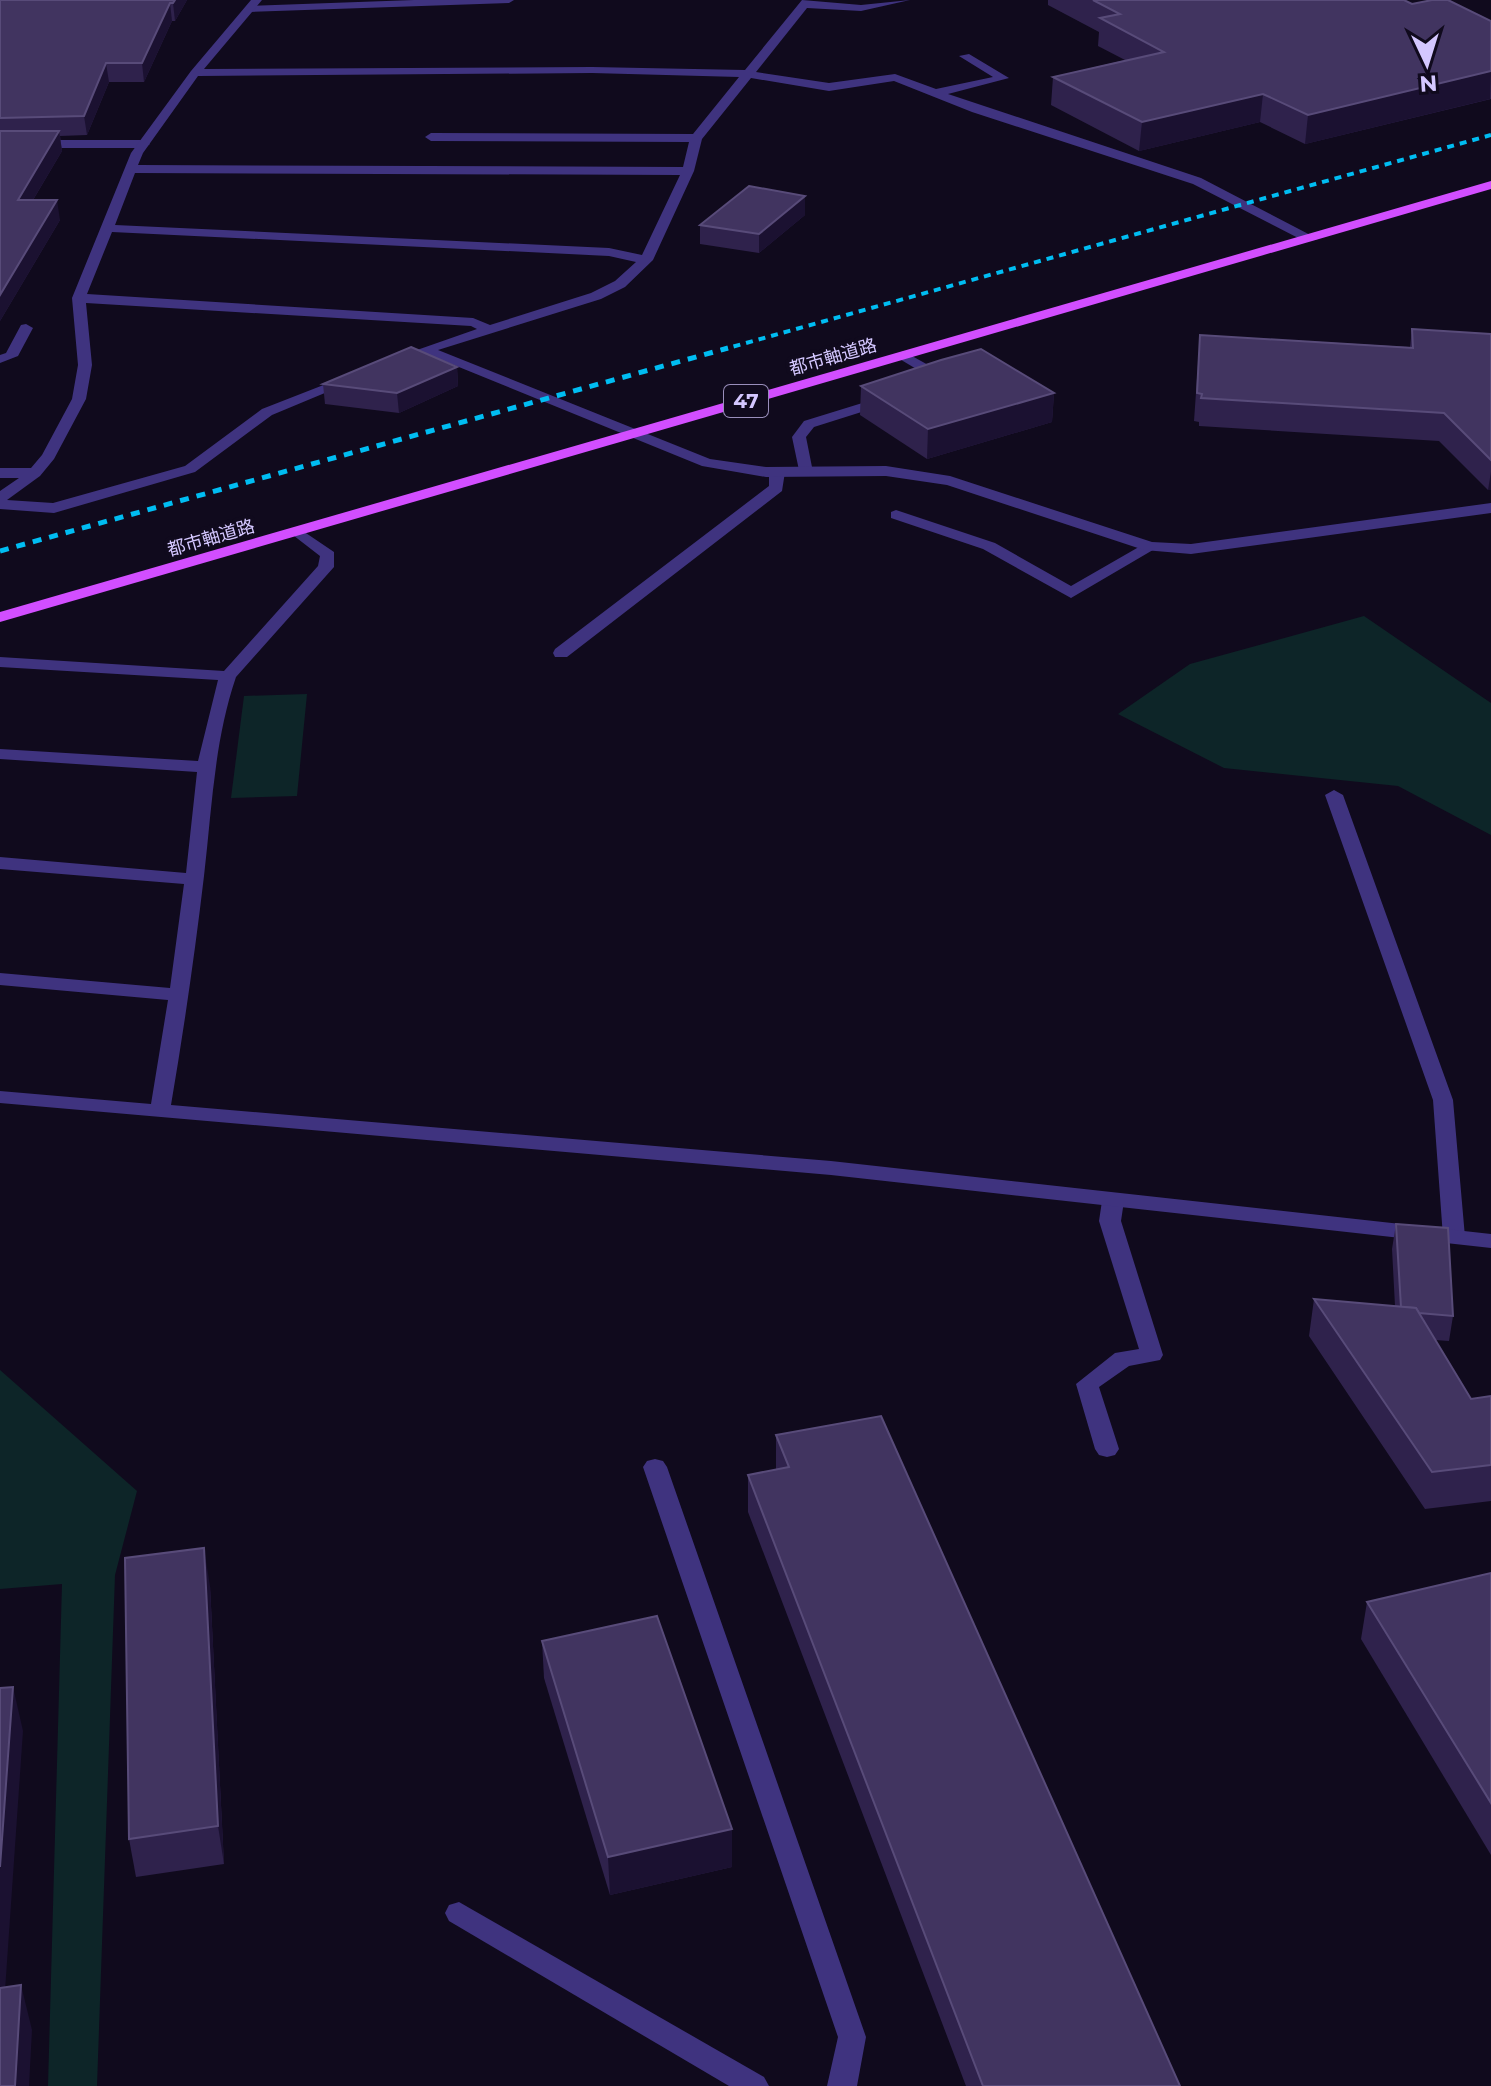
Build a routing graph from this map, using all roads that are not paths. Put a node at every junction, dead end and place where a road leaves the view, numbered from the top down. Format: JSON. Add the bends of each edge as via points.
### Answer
{"nodes":[{"id":1,"x":509,"y":0,"type":"edge"},
{"id":2,"x":905,"y":0,"type":"edge"},
{"id":3,"x":807,"y":2,"type":"edge"},
{"id":4,"x":254,"y":5,"type":"edge"},
{"id":5,"x":965,"y":56,"type":"dead end"},
{"id":6,"x":195,"y":73,"type":"junction"},
{"id":7,"x":748,"y":74,"type":"junction"},
{"id":8,"x":935,"y":93,"type":"junction"},
{"id":9,"x":431,"y":137,"type":"dead end"},
{"id":10,"x":696,"y":138,"type":"junction"},
{"id":11,"x":0,"y":144,"type":"edge"},
{"id":12,"x":144,"y":144,"type":"junction"},
{"id":13,"x":132,"y":169,"type":"junction"},
{"id":14,"x":688,"y":171,"type":"junction"},
{"id":15,"x":1491,"y":185,"type":"edge"},
{"id":16,"x":106,"y":228,"type":"junction"},
{"id":17,"x":1311,"y":239,"type":"junction"},
{"id":18,"x":646,"y":260,"type":"junction"},
{"id":19,"x":79,"y":298,"type":"junction"},
{"id":20,"x":26,"y":328,"type":"dead end"},
{"id":21,"x":491,"y":330,"type":"junction"},
{"id":22,"x":903,"y":355,"type":"junction"},
{"id":23,"x":0,"y":359,"type":"edge"},
{"id":24,"x":368,"y":372,"type":"edge"},
{"id":25,"x":933,"y":385,"type":"edge"},
{"id":26,"x":905,"y":394,"type":"edge"},
{"id":27,"x":634,"y":434,"type":"junction"},
{"id":28,"x":777,"y":472,"type":"junction"},
{"id":29,"x":805,"y":472,"type":"junction"},
{"id":30,"x":0,"y":473,"type":"edge"},
{"id":31,"x":35,"y":473,"type":"junction"},
{"id":32,"x":0,"y":498,"type":"edge"},
{"id":33,"x":0,"y":504,"type":"edge"},
{"id":34,"x":1491,"y":508,"type":"edge"},
{"id":35,"x":896,"y":515,"type":"dead end"},
{"id":36,"x":297,"y":532,"type":"junction"},
{"id":37,"x":1150,"y":547,"type":"junction"},
{"id":38,"x":0,"y":617,"type":"edge"},
{"id":39,"x":561,"y":653,"type":"dead end"},
{"id":40,"x":0,"y":662,"type":"edge"},
{"id":41,"x":228,"y":676,"type":"junction"},
{"id":42,"x":0,"y":754,"type":"edge"},
{"id":43,"x":207,"y":767,"type":"junction"},
{"id":44,"x":1334,"y":795,"type":"dead end"},
{"id":45,"x":0,"y":863,"type":"edge"},
{"id":46,"x":195,"y":879,"type":"junction"},
{"id":47,"x":0,"y":979,"type":"edge"},
{"id":48,"x":179,"y":995,"type":"junction"},
{"id":49,"x":0,"y":1097,"type":"edge"},
{"id":50,"x":160,"y":1110,"type":"junction"},
{"id":51,"x":1113,"y":1201,"type":"junction"},
{"id":52,"x":1454,"y":1237,"type":"junction"},
{"id":53,"x":1491,"y":1241,"type":"edge"},
{"id":54,"x":1107,"y":1449,"type":"dead end"},
{"id":55,"x":655,"y":1467,"type":"dead end"},
{"id":56,"x":459,"y":1913,"type":"dead end"},
{"id":57,"x":754,"y":2086,"type":"edge"},
{"id":58,"x":842,"y":2086,"type":"edge"}],
"edges":[{"from":1,"to":4,"type":"street"},
{"from":2,"to":3,"type":"street","via":[[861,8]]},
{"from":3,"to":7,"type":"street"},
{"from":4,"to":6,"type":"street"},
{"from":5,"to":8,"type":"street","via":[[1003,78]]},
{"from":6,"to":7,"type":"street"},
{"from":6,"to":12,"type":"street"},
{"from":7,"to":8,"type":"street","via":[[829,87],[895,77]]},
{"from":7,"to":10,"type":"street"},
{"from":8,"to":17,"type":"street","via":[[1197,181]]},
{"from":9,"to":10,"type":"street"},
{"from":10,"to":14,"type":"street"},
{"from":11,"to":12,"type":"street"},
{"from":12,"to":13,"type":"street"},
{"from":13,"to":14,"type":"street"},
{"from":13,"to":16,"type":"street"},
{"from":14,"to":18,"type":"street"},
{"from":15,"to":17,"type":"main road","name":"都市軸道路","number":"47"},
{"from":16,"to":18,"type":"street","via":[[609,252]]},
{"from":16,"to":19,"type":"street"},
{"from":17,"to":22,"type":"main road","name":"都市軸道路","number":"47"},
{"from":18,"to":21,"type":"street","via":[[620,284],[596,296]]},
{"from":19,"to":21,"type":"street","via":[[473,322]]},
{"from":19,"to":31,"type":"street","via":[[85,365],[79,399]]},
{"from":20,"to":23,"type":"street","via":[[11,356]]},
{"from":21,"to":27,"type":"street","via":[[418,352]]},
{"from":22,"to":25,"type":"street","via":[[947,381]]},
{"from":22,"to":27,"type":"main road","name":"都市軸道路","number":"47"},
{"from":24,"to":33,"type":"street","via":[[267,412],[190,469],[54,508]]},
{"from":26,"to":29,"type":"street","via":[[809,424],[799,437]]},
{"from":27,"to":28,"type":"street","via":[[707,463]]},
{"from":27,"to":36,"type":"main road","name":"都市軸道路","number":"47"},
{"from":28,"to":29,"type":"street"},
{"from":28,"to":39,"type":"street","via":[[777,488]]},
{"from":29,"to":37,"type":"street","via":[[886,471],[950,481]]},
{"from":30,"to":31,"type":"street"},
{"from":31,"to":32,"type":"street"},
{"from":34,"to":37,"type":"street","via":[[1191,549]]},
{"from":35,"to":37,"type":"street","via":[[989,546],[1071,593]]},
{"from":36,"to":38,"type":"main road","name":"都市軸道路","number":"47"},
{"from":36,"to":41,"type":"street","via":[[328,555],[326,567]]},
{"from":40,"to":41,"type":"street"},
{"from":41,"to":43,"type":"street"},
{"from":42,"to":43,"type":"street"},
{"from":43,"to":46,"type":"street"},
{"from":44,"to":52,"type":"street","via":[[1443,1100]]},
{"from":45,"to":46,"type":"street"},
{"from":46,"to":48,"type":"street"},
{"from":47,"to":48,"type":"street"},
{"from":48,"to":50,"type":"street"},
{"from":49,"to":50,"type":"street"},
{"from":50,"to":51,"type":"street","via":[[831,1168]]},
{"from":51,"to":52,"type":"street"},
{"from":51,"to":54,"type":"street","via":[[1110,1221],[1152,1355],[1123,1359],[1087,1384]]},
{"from":52,"to":53,"type":"street"},
{"from":55,"to":58,"type":"street","via":[[852,2037]]},
{"from":56,"to":57,"type":"street"}]}
